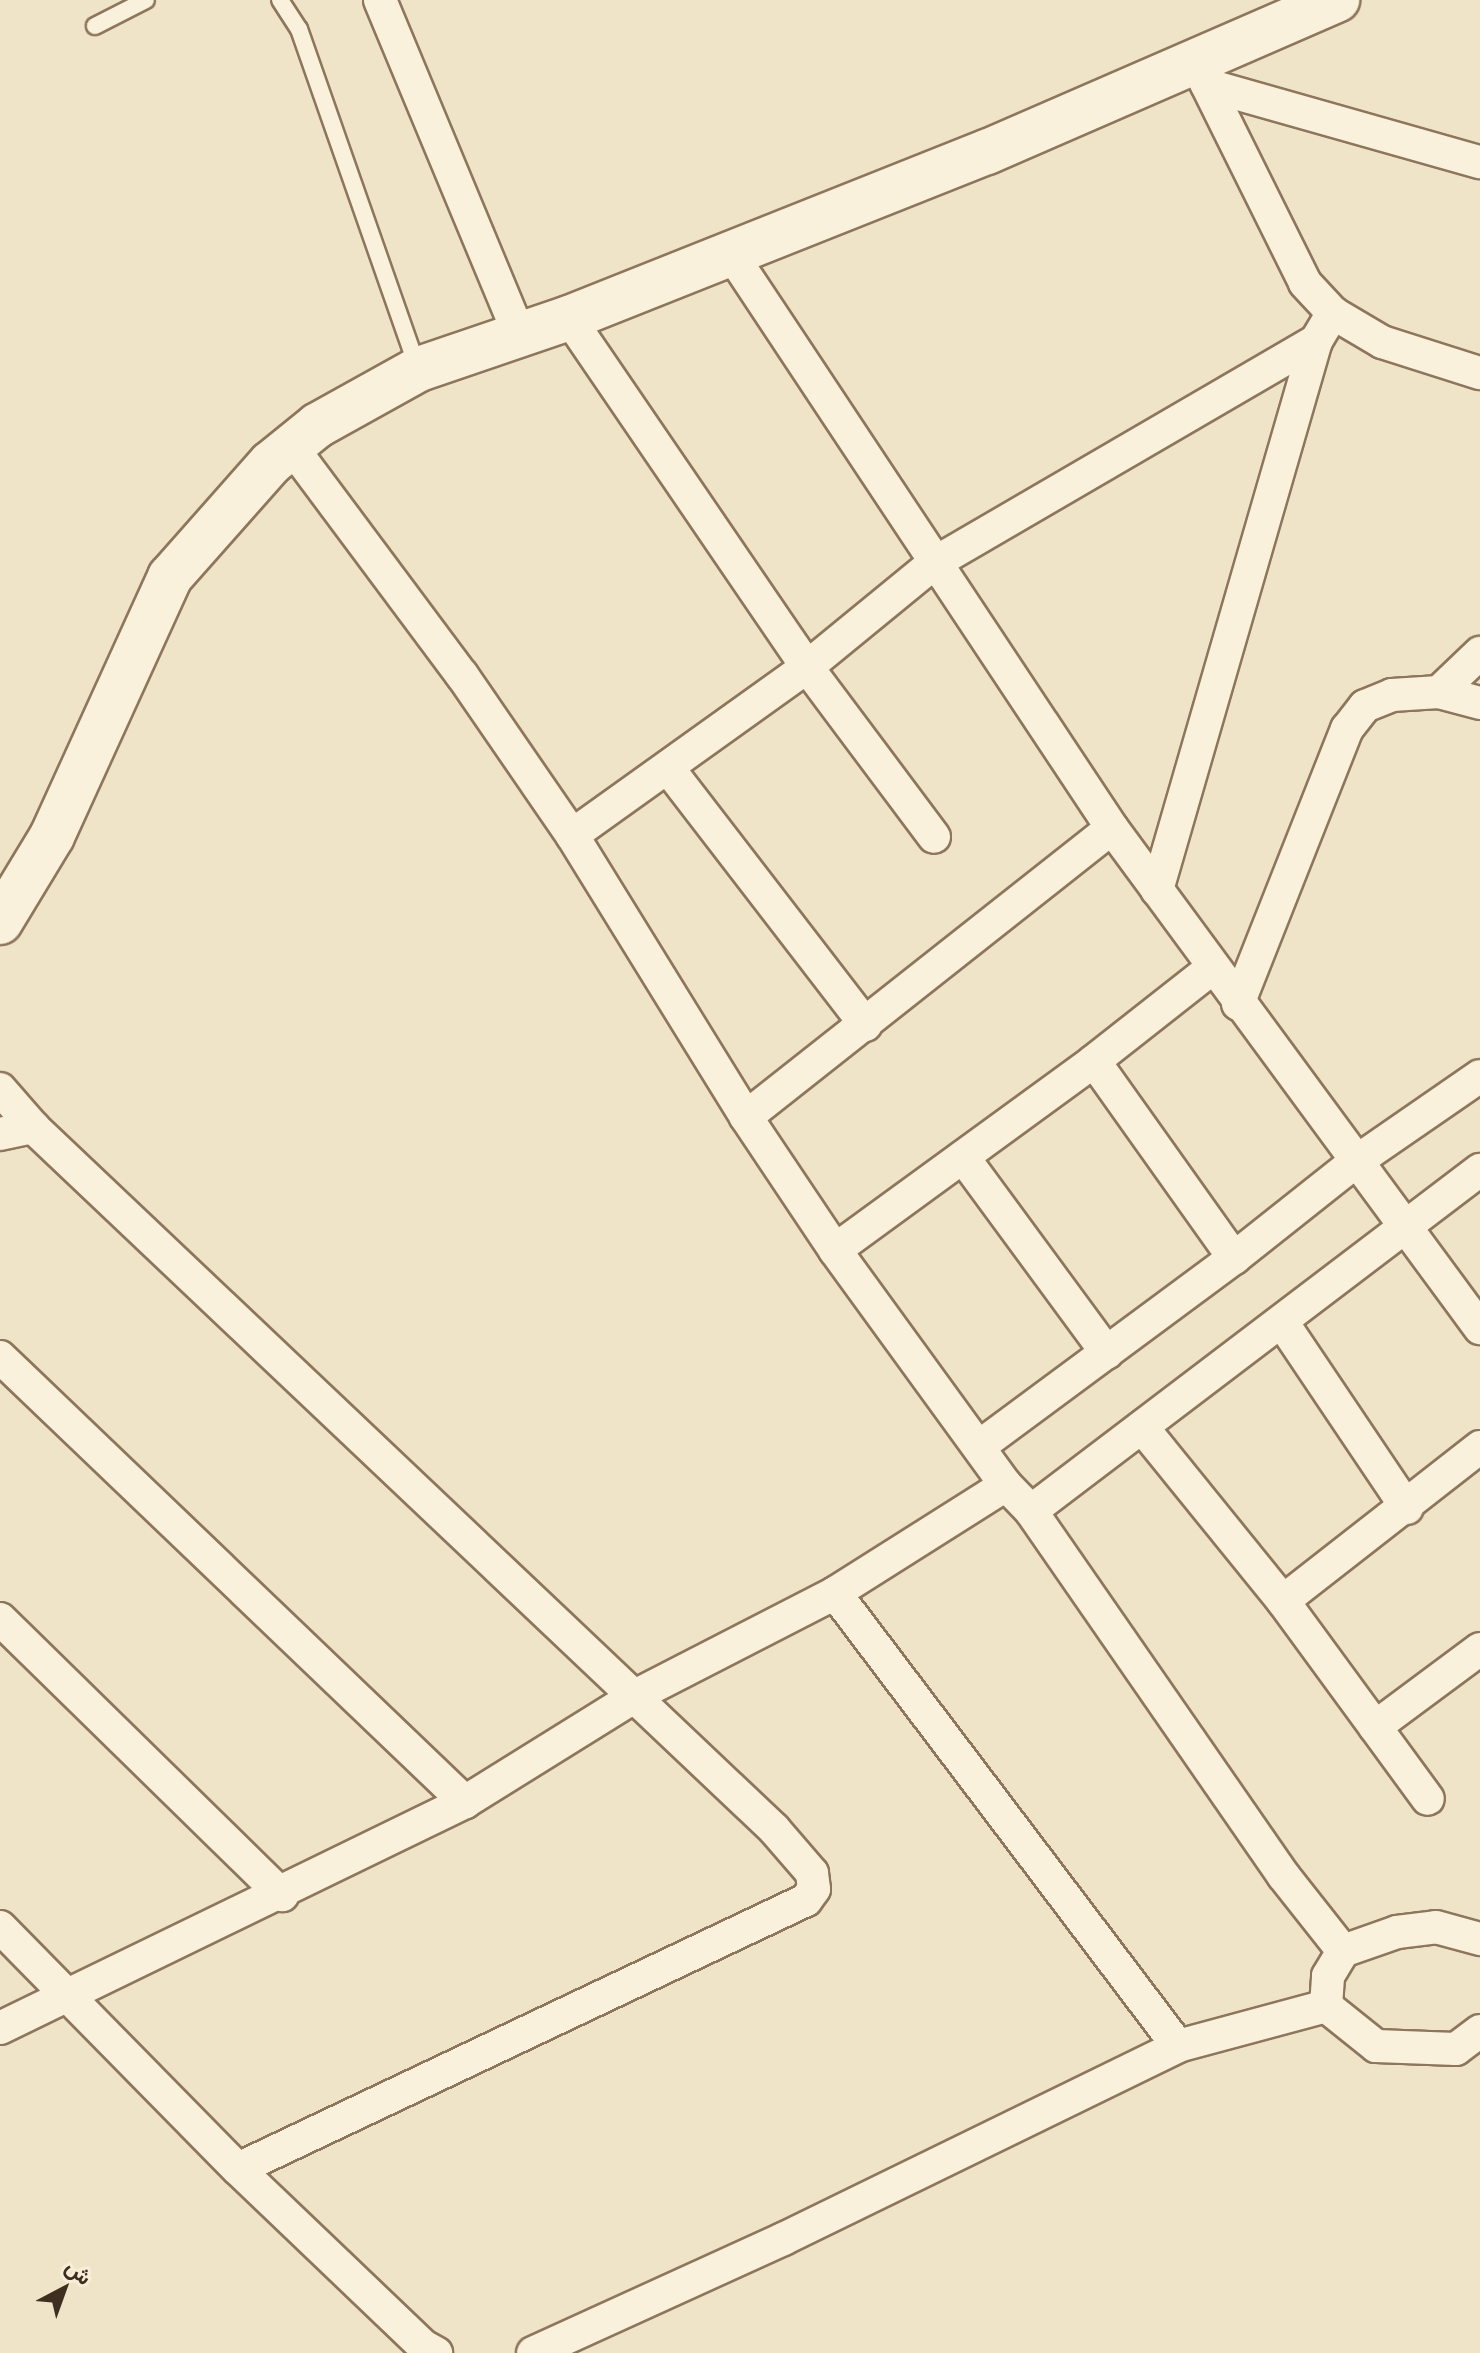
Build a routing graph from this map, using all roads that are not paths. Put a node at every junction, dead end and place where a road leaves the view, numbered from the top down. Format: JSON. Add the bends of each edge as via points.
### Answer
{"nodes":[{"id":1,"x":146,"y":0,"type":"edge"},
{"id":2,"x":280,"y":0,"type":"edge"},
{"id":3,"x":380,"y":0,"type":"edge"},
{"id":4,"x":1337,"y":0,"type":"edge"},
{"id":5,"x":95,"y":26,"type":"dead end"},
{"id":6,"x":1202,"y":75,"type":"junction"},
{"id":7,"x":1480,"y":162,"type":"edge"},
{"id":8,"x":732,"y":255,"type":"junction"},
{"id":9,"x":1333,"y":313,"type":"junction"},
{"id":10,"x":569,"y":318,"type":"junction"},
{"id":11,"x":520,"y":336,"type":"junction"},
{"id":12,"x":1316,"y":341,"type":"junction"},
{"id":13,"x":419,"y":369,"type":"junction"},
{"id":14,"x":1480,"y":373,"type":"edge"},
{"id":15,"x":291,"y":446,"type":"junction"},
{"id":16,"x":934,"y":563,"type":"junction"},
{"id":17,"x":1480,"y":653,"type":"edge"},
{"id":18,"x":807,"y":667,"type":"junction"},
{"id":19,"x":1439,"y":692,"type":"junction"},
{"id":20,"x":1480,"y":703,"type":"edge"},
{"id":21,"x":668,"y":768,"type":"junction"},
{"id":22,"x":1112,"y":828,"type":"junction"},
{"id":23,"x":572,"y":835,"type":"junction"},
{"id":24,"x":934,"y":837,"type":"dead end"},
{"id":25,"x":1157,"y":890,"type":"junction"},
{"id":26,"x":0,"y":922,"type":"edge"},
{"id":27,"x":1212,"y":968,"type":"junction"},
{"id":28,"x":1238,"y":1004,"type":"junction"},
{"id":29,"x":866,"y":1025,"type":"junction"},
{"id":30,"x":1094,"y":1061,"type":"junction"},
{"id":31,"x":1480,"y":1076,"type":"edge"},
{"id":32,"x":0,"y":1089,"type":"edge"},
{"id":33,"x":746,"y":1117,"type":"junction"},
{"id":34,"x":33,"y":1127,"type":"junction"},
{"id":35,"x":0,"y":1134,"type":"edge"},
{"id":36,"x":963,"y":1157,"type":"junction"},
{"id":37,"x":1354,"y":1163,"type":"junction"},
{"id":38,"x":1480,"y":1170,"type":"edge"},
{"id":39,"x":1402,"y":1225,"type":"junction"},
{"id":40,"x":835,"y":1250,"type":"junction"},
{"id":41,"x":1234,"y":1258,"type":"junction"},
{"id":42,"x":1282,"y":1322,"type":"junction"},
{"id":43,"x":1480,"y":1328,"type":"edge"},
{"id":44,"x":1107,"y":1353,"type":"junction"},
{"id":45,"x":0,"y":1357,"type":"edge"},
{"id":46,"x":1142,"y":1427,"type":"junction"},
{"id":47,"x":981,"y":1445,"type":"junction"},
{"id":48,"x":1480,"y":1447,"type":"edge"},
{"id":49,"x":1006,"y":1485,"type":"junction"},
{"id":50,"x":1407,"y":1508,"type":"junction"},
{"id":51,"x":1031,"y":1511,"type":"junction"},
{"id":52,"x":835,"y":1593,"type":"junction"},
{"id":53,"x":1283,"y":1601,"type":"junction"},
{"id":54,"x":0,"y":1619,"type":"edge"},
{"id":55,"x":1476,"y":1659,"type":"edge"},
{"id":56,"x":635,"y":1696,"type":"junction"},
{"id":57,"x":1375,"y":1727,"type":"junction"},
{"id":58,"x":1428,"y":1799,"type":"dead end"},
{"id":59,"x":465,"y":1802,"type":"junction"},
{"id":60,"x":282,"y":1895,"type":"junction"},
{"id":61,"x":0,"y":1927,"type":"edge"},
{"id":62,"x":1480,"y":1939,"type":"edge"},
{"id":63,"x":1343,"y":1951,"type":"junction"},
{"id":64,"x":71,"y":1993,"type":"junction"},
{"id":65,"x":1326,"y":2006,"type":"junction"},
{"id":66,"x":0,"y":2028,"type":"edge"},
{"id":67,"x":1480,"y":2031,"type":"edge"},
{"id":68,"x":1178,"y":2046,"type":"junction"},
{"id":69,"x":238,"y":2169,"type":"junction"},
{"id":70,"x":436,"y":2353,"type":"edge"},
{"id":71,"x":533,"y":2353,"type":"edge"}],
"edges":[{"from":1,"to":5,"type":"lane"},
{"from":2,"to":13,"type":"lane","via":[[299,29]]},
{"from":3,"to":11,"type":"street"},
{"from":4,"to":6,"type":"street"},
{"from":6,"to":7,"type":"street"},
{"from":6,"to":8,"type":"street"},
{"from":6,"to":9,"type":"street","via":[[1305,283]]},
{"from":8,"to":10,"type":"street"},
{"from":8,"to":16,"type":"street"},
{"from":9,"to":12,"type":"street"},
{"from":9,"to":14,"type":"street","via":[[1382,342]]},
{"from":10,"to":11,"type":"street"},
{"from":10,"to":18,"type":"street"},
{"from":11,"to":13,"type":"street"},
{"from":12,"to":16,"type":"street"},
{"from":12,"to":25,"type":"street"},
{"from":13,"to":15,"type":"street","via":[[318,425]]},
{"from":15,"to":23,"type":"street","via":[[462,675]]},
{"from":15,"to":26,"type":"street","via":[[217,519],[170,577],[52,836]]},
{"from":16,"to":18,"type":"street"},
{"from":16,"to":22,"type":"street"},
{"from":17,"to":19,"type":"street"},
{"from":18,"to":21,"type":"street"},
{"from":18,"to":24,"type":"street"},
{"from":19,"to":20,"type":"street"},
{"from":19,"to":28,"type":"street","via":[[1392,695],[1365,706],[1347,729]]},
{"from":21,"to":23,"type":"street"},
{"from":21,"to":29,"type":"street"},
{"from":22,"to":25,"type":"street"},
{"from":22,"to":29,"type":"street"},
{"from":23,"to":33,"type":"street"},
{"from":25,"to":27,"type":"street"},
{"from":27,"to":28,"type":"street"},
{"from":27,"to":30,"type":"street"},
{"from":28,"to":37,"type":"street"},
{"from":29,"to":33,"type":"street"},
{"from":30,"to":36,"type":"street"},
{"from":30,"to":41,"type":"street"},
{"from":31,"to":37,"type":"street"},
{"from":32,"to":34,"type":"street"},
{"from":33,"to":40,"type":"street"},
{"from":34,"to":35,"type":"street"},
{"from":34,"to":56,"type":"street"},
{"from":36,"to":40,"type":"street"},
{"from":36,"to":44,"type":"street"},
{"from":37,"to":39,"type":"street"},
{"from":37,"to":41,"type":"street"},
{"from":38,"to":39,"type":"street"},
{"from":39,"to":42,"type":"street"},
{"from":39,"to":43,"type":"street"},
{"from":40,"to":47,"type":"street"},
{"from":41,"to":44,"type":"street"},
{"from":42,"to":46,"type":"street"},
{"from":42,"to":50,"type":"street"},
{"from":44,"to":47,"type":"street"},
{"from":45,"to":59,"type":"street"},
{"from":46,"to":51,"type":"street"},
{"from":46,"to":53,"type":"street"},
{"from":47,"to":49,"type":"street"},
{"from":48,"to":50,"type":"street"},
{"from":49,"to":51,"type":"street"},
{"from":49,"to":52,"type":"street"},
{"from":50,"to":53,"type":"street"},
{"from":51,"to":63,"type":"street","via":[[1283,1875]]},
{"from":52,"to":56,"type":"street"},
{"from":52,"to":68,"type":"street"},
{"from":53,"to":57,"type":"street"},
{"from":54,"to":60,"type":"street"},
{"from":55,"to":57,"type":"street"},
{"from":56,"to":59,"type":"street"},
{"from":56,"to":69,"type":"street","via":[[774,1829],[812,1873],[814,1889],[806,1900]]},
{"from":57,"to":58,"type":"street"},
{"from":59,"to":60,"type":"street"},
{"from":60,"to":64,"type":"street"},
{"from":61,"to":64,"type":"street"},
{"from":62,"to":63,"type":"street","via":[[1436,1927],[1397,1932]]},
{"from":63,"to":65,"type":"street","via":[[1328,1976]]},
{"from":64,"to":66,"type":"street"},
{"from":64,"to":69,"type":"street"},
{"from":65,"to":67,"type":"street","via":[[1376,2046],[1456,2049]]},
{"from":65,"to":68,"type":"street"},
{"from":68,"to":71,"type":"street","via":[[783,2239]]},
{"from":69,"to":70,"type":"street"}]}
